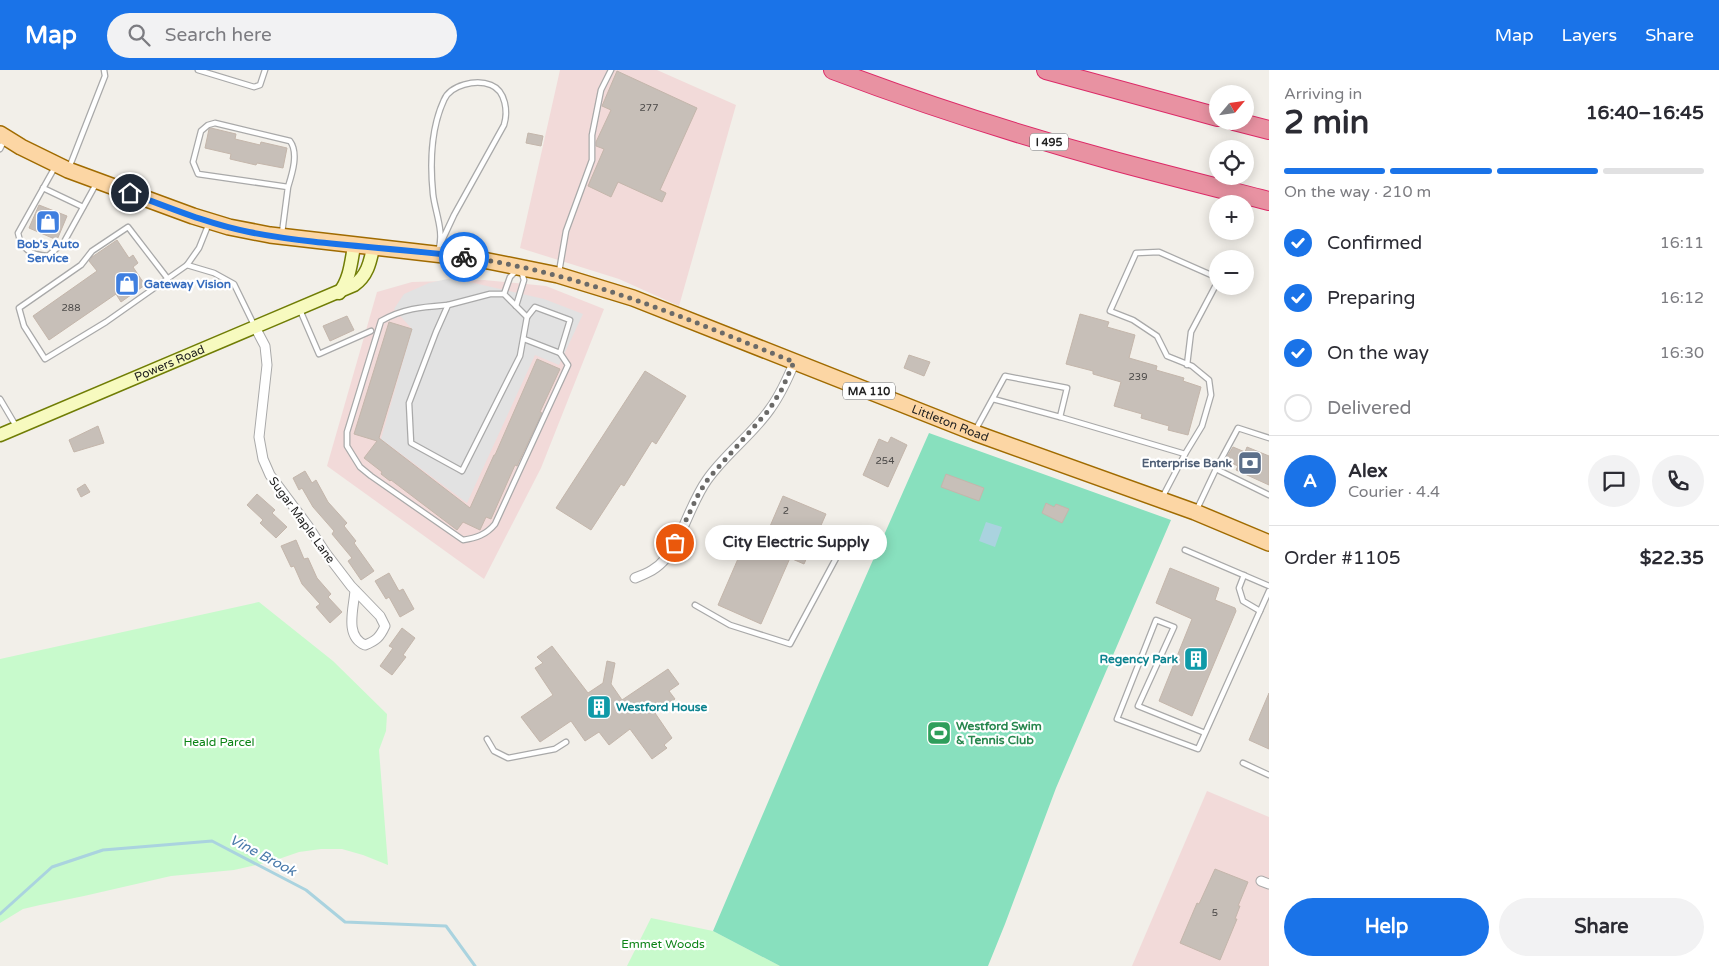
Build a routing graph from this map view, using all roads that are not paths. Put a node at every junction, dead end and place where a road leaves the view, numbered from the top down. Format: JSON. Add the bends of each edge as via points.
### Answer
{"nodes":[{"id":1,"x":104,"y":70,"type":"edge"},
{"id":2,"x":198,"y":70,"type":"edge"},
{"id":3,"x":265,"y":70,"type":"edge"},
{"id":4,"x":611,"y":70,"type":"edge"},
{"id":5,"x":832,"y":70,"type":"edge"},
{"id":6,"x":1046,"y":70,"type":"edge"},
{"id":7,"x":1209,"y":115,"type":"edge"},
{"id":8,"x":1254,"y":126,"type":"edge"},
{"id":9,"x":1269,"y":130,"type":"edge"},
{"id":10,"x":2,"y":140,"type":"edge"},
{"id":11,"x":63,"y":167,"type":"junction"},
{"id":12,"x":98,"y":181,"type":"junction"},
{"id":13,"x":288,"y":187,"type":"junction"},
{"id":14,"x":43,"y":188,"type":"junction"},
{"id":15,"x":1269,"y":201,"type":"edge"},
{"id":16,"x":83,"y":207,"type":"junction"},
{"id":17,"x":209,"y":221,"type":"junction"},
{"id":18,"x":281,"y":237,"type":"junction"},
{"id":19,"x":354,"y":246,"type":"junction"},
{"id":20,"x":373,"y":248,"type":"junction"},
{"id":21,"x":438,"y":250,"type":"junction"},
{"id":22,"x":187,"y":265,"type":"junction"},
{"id":23,"x":520,"y":267,"type":"junction"},
{"id":24,"x":558,"y":275,"type":"junction"},
{"id":25,"x":1209,"y":276,"type":"edge"},
{"id":26,"x":168,"y":279,"type":"junction"},
{"id":27,"x":339,"y":293,"type":"junction"},
{"id":28,"x":504,"y":294,"type":"junction"},
{"id":29,"x":1210,"y":295,"type":"edge"},
{"id":30,"x":448,"y":305,"type":"junction"},
{"id":31,"x":516,"y":306,"type":"junction"},
{"id":32,"x":299,"y":309,"type":"junction"},
{"id":33,"x":527,"y":317,"type":"junction"},
{"id":34,"x":255,"y":327,"type":"junction"},
{"id":35,"x":371,"y":331,"type":"dead end"},
{"id":36,"x":524,"y":339,"type":"junction"},
{"id":37,"x":560,"y":352,"type":"junction"},
{"id":38,"x":794,"y":362,"type":"junction"},
{"id":39,"x":1188,"y":365,"type":"junction"},
{"id":40,"x":0,"y":399,"type":"edge"},
{"id":41,"x":993,"y":399,"type":"junction"},
{"id":42,"x":1060,"y":417,"type":"junction"},
{"id":43,"x":16,"y":427,"type":"junction"},
{"id":44,"x":975,"y":433,"type":"junction"},
{"id":45,"x":0,"y":435,"type":"edge"},
{"id":46,"x":1269,"y":438,"type":"edge"},
{"id":47,"x":1185,"y":454,"type":"junction"},
{"id":48,"x":1216,"y":469,"type":"junction"},
{"id":49,"x":1269,"y":496,"type":"edge"},
{"id":50,"x":1161,"y":500,"type":"junction"},
{"id":51,"x":1196,"y":512,"type":"junction"},
{"id":52,"x":1269,"y":543,"type":"edge"},
{"id":53,"x":840,"y":549,"type":"dead end"},
{"id":54,"x":1185,"y":550,"type":"dead end"},
{"id":55,"x":1244,"y":575,"type":"junction"},
{"id":56,"x":635,"y":578,"type":"dead end"},
{"id":57,"x":1269,"y":586,"type":"edge"},
{"id":58,"x":355,"y":590,"type":"junction"},
{"id":59,"x":1269,"y":591,"type":"edge"},
{"id":60,"x":695,"y":605,"type":"dead end"},
{"id":61,"x":1260,"y":611,"type":"junction"},
{"id":62,"x":1205,"y":733,"type":"junction"},
{"id":63,"x":487,"y":739,"type":"dead end"},
{"id":64,"x":566,"y":742,"type":"dead end"},
{"id":65,"x":1242,"y":763,"type":"dead end"},
{"id":66,"x":1269,"y":775,"type":"edge"}],
"edges":[{"from":1,"to":11,"type":"lane","via":[[105,76]]},
{"from":2,"to":3,"type":"lane","via":[[254,87],[260,85]]},
{"from":4,"to":24,"type":"lane","via":[[601,90],[592,136],[592,160],[566,231]]},
{"from":5,"to":15,"type":"highway","number":"I 495","via":[[1038,139]]},
{"from":6,"to":7,"type":"highway"},
{"from":8,"to":9,"type":"highway"},
{"from":10,"to":11,"type":"main road","name":"Littleton Road","number":"MA 110"},
{"from":11,"to":12,"type":"main road","name":"Littleton Road","number":"MA 110"},
{"from":11,"to":14,"type":"lane"},
{"from":12,"to":16,"type":"lane"},
{"from":12,"to":17,"type":"main road","name":"Littleton Road","number":"MA 110"},
{"from":13,"to":13,"type":"lane","via":[[198,174],[193,162],[201,131],[215,123],[290,141],[294,146],[293,170]]},
{"from":13,"to":18,"type":"lane"},
{"from":14,"to":16,"type":"lane"},
{"from":14,"to":16,"type":"lane","via":[[18,233],[25,248],[35,255],[48,256],[64,242]]},
{"from":17,"to":18,"type":"main road","name":"Littleton Road","number":"MA 110"},
{"from":17,"to":22,"type":"lane"},
{"from":18,"to":19,"type":"main road","name":"Littleton Road","number":"MA 110"},
{"from":19,"to":20,"type":"main road","name":"Littleton Road","number":"MA 110"},
{"from":19,"to":27,"type":"main road","via":[[346,283]]},
{"from":20,"to":21,"type":"main road","name":"Littleton Road","number":"MA 110"},
{"from":20,"to":27,"type":"main road","name":"Powers Road","via":[[370,264],[360,281]]},
{"from":21,"to":21,"type":"lane","via":[[439,225],[433,195],[432,161],[434,132],[444,98],[455,87],[471,83],[491,85],[505,104],[504,125]]},
{"from":21,"to":23,"type":"main road","name":"Littleton Road","number":"MA 110"},
{"from":22,"to":26,"type":"lane"},
{"from":22,"to":34,"type":"lane","via":[[214,273],[234,284]]},
{"from":23,"to":24,"type":"main road","name":"Littleton Road","number":"MA 110"},
{"from":23,"to":28,"type":"lane","via":[[510,277]]},
{"from":23,"to":31,"type":"lane","via":[[524,280]]},
{"from":24,"to":38,"type":"main road","name":"Littleton Road","number":"MA 110","via":[[633,298]]},
{"from":25,"to":39,"type":"lane","via":[[1159,252],[1136,252],[1110,311],[1134,320],[1157,336],[1167,356]]},
{"from":26,"to":26,"type":"lane","via":[[45,359],[24,326],[19,308],[128,227]]},
{"from":27,"to":32,"type":"main road","name":"Powers Road"},
{"from":28,"to":30,"type":"lane","via":[[490,294]]},
{"from":28,"to":31,"type":"lane"},
{"from":29,"to":39,"type":"lane","via":[[1191,332]]},
{"from":30,"to":36,"type":"lane","via":[[409,403],[411,443],[462,471],[520,356]]},
{"from":30,"to":37,"type":"lane","via":[[412,308],[381,321],[347,432],[346,446],[360,468],[463,540],[489,532],[495,524],[568,364]]},
{"from":31,"to":33,"type":"lane"},
{"from":32,"to":34,"type":"main road","name":"Powers Road"},
{"from":32,"to":35,"type":"lane","via":[[319,354]]},
{"from":33,"to":36,"type":"lane"},
{"from":33,"to":37,"type":"lane","via":[[534,307],[570,320]]},
{"from":34,"to":43,"type":"main road","name":"Powers Road"},
{"from":34,"to":58,"type":"street","name":"Sugar Maple Lane","via":[[264,346],[267,365],[259,437],[263,459],[270,475]]},
{"from":36,"to":37,"type":"lane"},
{"from":38,"to":44,"type":"main road","name":"Littleton Road","number":"MA 110"},
{"from":38,"to":56,"type":"street","via":[[769,410],[708,479],[665,558],[655,570]]},
{"from":39,"to":47,"type":"lane","via":[[1209,380],[1211,395],[1202,426]]},
{"from":40,"to":43,"type":"lane"},
{"from":41,"to":42,"type":"lane"},
{"from":41,"to":42,"type":"lane","via":[[1005,376],[1067,388]]},
{"from":41,"to":44,"type":"lane"},
{"from":42,"to":47,"type":"lane"},
{"from":43,"to":45,"type":"main road","name":"Powers Road"},
{"from":44,"to":50,"type":"main road","name":"Littleton Road","number":"MA 110"},
{"from":46,"to":48,"type":"lane","via":[[1238,428]]},
{"from":47,"to":50,"type":"lane"},
{"from":48,"to":49,"type":"lane"},
{"from":48,"to":51,"type":"lane"},
{"from":50,"to":51,"type":"main road","name":"Littleton Road","number":"MA 110"},
{"from":51,"to":52,"type":"main road","name":"Littleton Road","number":"MA 110"},
{"from":53,"to":60,"type":"lane","via":[[790,644],[730,625]]},
{"from":54,"to":55,"type":"lane"},
{"from":55,"to":57,"type":"lane"},
{"from":55,"to":61,"type":"lane","via":[[1238,588],[1243,601]]},
{"from":58,"to":58,"type":"street","name":"Sugar Maple Lane","via":[[380,616],[385,626],[374,642],[365,645],[358,642],[353,634],[351,620]]},
{"from":59,"to":61,"type":"lane"},
{"from":61,"to":62,"type":"lane"},
{"from":62,"to":62,"type":"lane","via":[[1198,749],[1117,719],[1156,620],[1174,627],[1138,706]]},
{"from":63,"to":64,"type":"lane","via":[[494,750],[508,758],[555,749]]},
{"from":65,"to":66,"type":"lane"}]}
